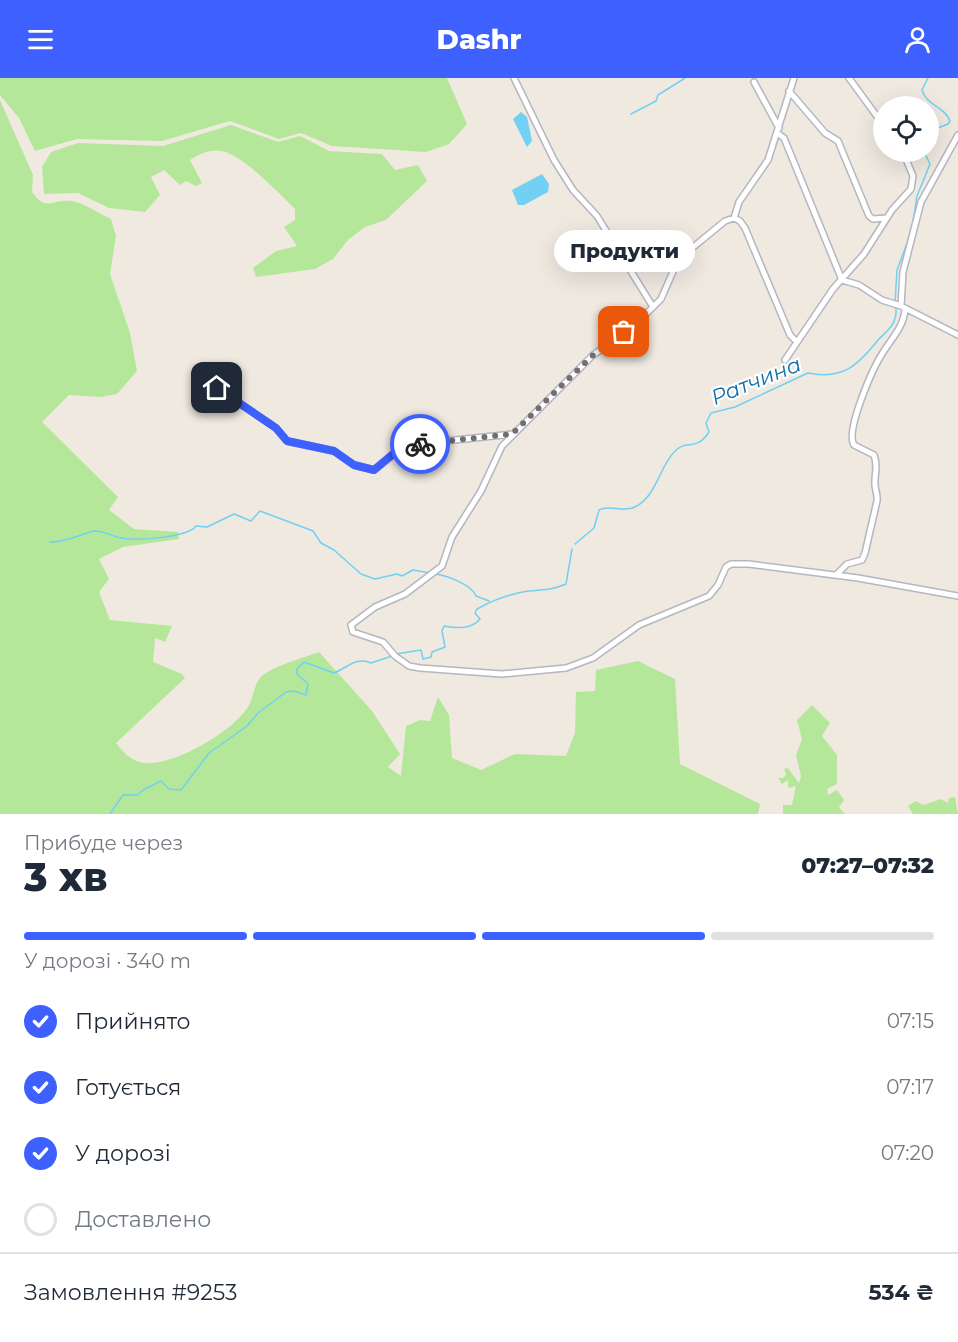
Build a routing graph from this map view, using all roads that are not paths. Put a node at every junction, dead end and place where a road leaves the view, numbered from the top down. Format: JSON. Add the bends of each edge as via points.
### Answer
{"nodes":[{"id":1,"x":514,"y":78,"type":"edge"},
{"id":2,"x":794,"y":78,"type":"edge"},
{"id":3,"x":849,"y":78,"type":"edge"},
{"id":4,"x":754,"y":82,"type":"dead end"},
{"id":5,"x":789,"y":92,"type":"junction"},
{"id":6,"x":873,"y":111,"type":"edge"},
{"id":7,"x":778,"y":131,"type":"junction"},
{"id":8,"x":958,"y":135,"type":"edge"},
{"id":9,"x":956,"y":149,"type":"edge"},
{"id":10,"x":907,"y":162,"type":"edge"},
{"id":11,"x":919,"y":189,"type":"junction"},
{"id":12,"x":734,"y":218,"type":"junction"},
{"id":13,"x":887,"y":218,"type":"junction"},
{"id":14,"x":842,"y":280,"type":"junction"},
{"id":15,"x":898,"y":306,"type":"junction"},
{"id":16,"x":652,"y":307,"type":"junction"},
{"id":17,"x":958,"y":335,"type":"edge"},
{"id":18,"x":797,"y":342,"type":"junction"},
{"id":19,"x":785,"y":360,"type":"dead end"},
{"id":20,"x":217,"y":388,"type":"dead end"},
{"id":21,"x":512,"y":434,"type":"junction"},
{"id":22,"x":836,"y":575,"type":"junction"},
{"id":23,"x":958,"y":596,"type":"edge"}],
"edges":[{"from":1,"to":16,"type":"street","via":[[554,160],[573,190],[597,216]]},
{"from":2,"to":5,"type":"street"},
{"from":3,"to":6,"type":"street"},
{"from":4,"to":7,"type":"street"},
{"from":5,"to":7,"type":"street"},
{"from":5,"to":13,"type":"street","via":[[825,133],[838,141],[869,216]]},
{"from":7,"to":12,"type":"street","via":[[768,160],[739,202]]},
{"from":7,"to":14,"type":"street"},
{"from":8,"to":9,"type":"street"},
{"from":9,"to":11,"type":"street"},
{"from":10,"to":11,"type":"street"},
{"from":11,"to":13,"type":"street"},
{"from":11,"to":15,"type":"street"},
{"from":12,"to":16,"type":"street","via":[[686,253]]},
{"from":12,"to":18,"type":"street","via":[[745,228],[790,335]]},
{"from":13,"to":14,"type":"street"},
{"from":14,"to":15,"type":"street"},
{"from":14,"to":18,"type":"street"},
{"from":15,"to":17,"type":"street"},
{"from":15,"to":22,"type":"street","via":[[898,332],[875,368],[851,433],[854,445],[874,455],[877,501],[862,560],[848,564]]},
{"from":16,"to":21,"type":"street","via":[[640,321],[592,356]]},
{"from":18,"to":19,"type":"street"},
{"from":20,"to":21,"type":"street","via":[[276,428],[287,441],[334,451],[366,469],[374,470],[393,454],[417,444]]},
{"from":21,"to":22,"type":"street","via":[[457,527],[442,566],[405,594],[375,607],[351,625],[354,632],[388,645],[409,666],[471,673],[566,668],[593,658],[639,626],[709,596],[731,564]]},
{"from":22,"to":23,"type":"street"}]}
